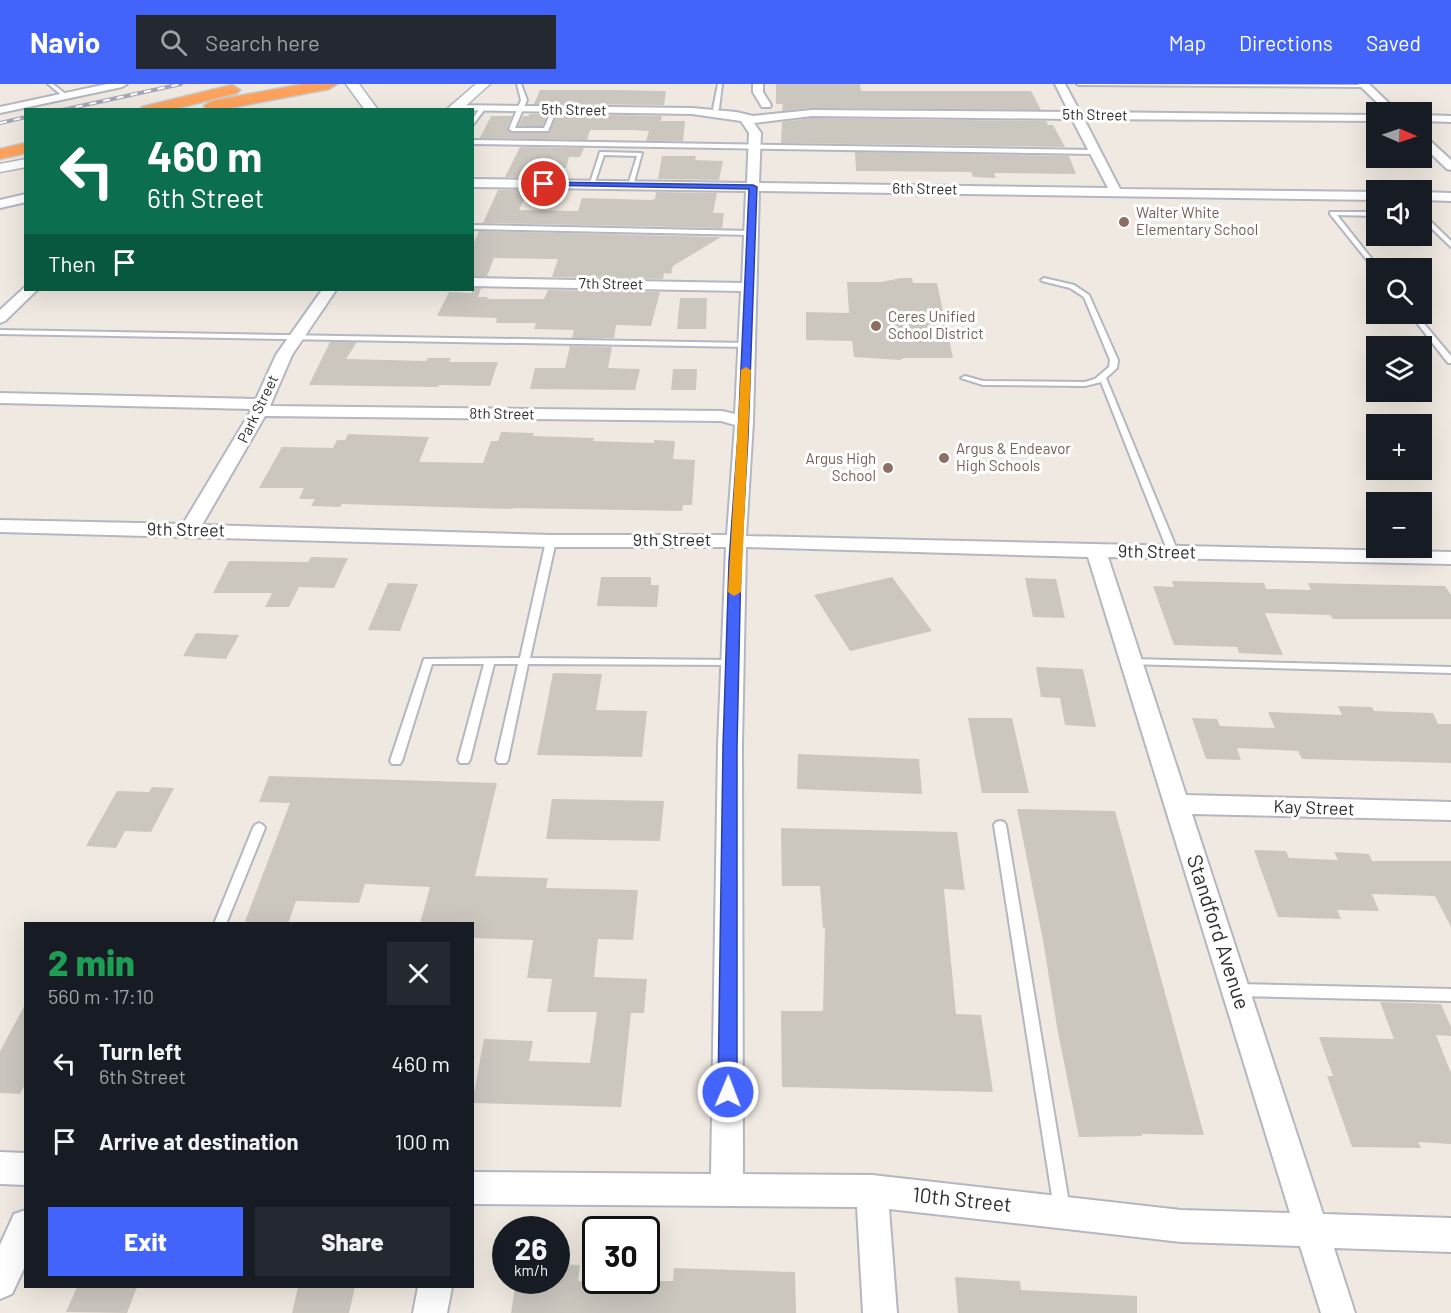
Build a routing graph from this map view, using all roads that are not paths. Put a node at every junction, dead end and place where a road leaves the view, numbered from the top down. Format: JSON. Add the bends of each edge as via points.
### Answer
{"nodes":[{"id":1,"x":50,"y":84,"type":"edge"},
{"id":2,"x":122,"y":84,"type":"edge"},
{"id":3,"x":260,"y":84,"type":"edge"},
{"id":4,"x":310,"y":84,"type":"edge"},
{"id":5,"x":329,"y":84,"type":"edge"},
{"id":6,"x":484,"y":84,"type":"edge"},
{"id":7,"x":519,"y":84,"type":"edge"},
{"id":8,"x":720,"y":84,"type":"edge"},
{"id":9,"x":1060,"y":84,"type":"edge"},
{"id":10,"x":1079,"y":84,"type":"edge"},
{"id":11,"x":1134,"y":84,"type":"edge"},
{"id":12,"x":1162,"y":84,"type":"edge"},
{"id":13,"x":1365,"y":85,"type":"edge"},
{"id":14,"x":354,"y":86,"type":"edge"},
{"id":15,"x":758,"y":88,"type":"edge"},
{"id":16,"x":66,"y":96,"type":"junction"},
{"id":17,"x":1383,"y":102,"type":"edge"},
{"id":18,"x":157,"y":108,"type":"edge"},
{"id":19,"x":204,"y":108,"type":"edge"},
{"id":20,"x":370,"y":108,"type":"edge"},
{"id":21,"x":454,"y":108,"type":"edge"},
{"id":22,"x":474,"y":109,"type":"edge"},
{"id":23,"x":482,"y":109,"type":"junction"},
{"id":24,"x":521,"y":109,"type":"junction"},
{"id":25,"x":716,"y":109,"type":"junction"},
{"id":26,"x":745,"y":109,"type":"junction"},
{"id":27,"x":0,"y":110,"type":"edge"},
{"id":28,"x":555,"y":110,"type":"junction"},
{"id":29,"x":692,"y":111,"type":"junction"},
{"id":30,"x":771,"y":112,"type":"junction"},
{"id":31,"x":1075,"y":115,"type":"junction"},
{"id":32,"x":1366,"y":118,"type":"edge"},
{"id":33,"x":1432,"y":118,"type":"edge"},
{"id":34,"x":1451,"y":118,"type":"edge"},
{"id":35,"x":474,"y":122,"type":"edge"},
{"id":36,"x":755,"y":133,"type":"junction"},
{"id":37,"x":24,"y":137,"type":"edge"},
{"id":38,"x":0,"y":142,"type":"edge"},
{"id":39,"x":474,"y":142,"type":"edge"},
{"id":40,"x":755,"y":147,"type":"junction"},
{"id":41,"x":24,"y":148,"type":"edge"},
{"id":42,"x":1432,"y":148,"type":"edge"},
{"id":43,"x":1094,"y":152,"type":"junction"},
{"id":44,"x":0,"y":154,"type":"edge"},
{"id":45,"x":24,"y":163,"type":"edge"},
{"id":46,"x":1451,"y":166,"type":"edge"},
{"id":47,"x":0,"y":168,"type":"edge"},
{"id":48,"x":474,"y":183,"type":"edge"},
{"id":49,"x":591,"y":185,"type":"junction"},
{"id":50,"x":631,"y":185,"type":"junction"},
{"id":51,"x":753,"y":187,"type":"junction"},
{"id":52,"x":1116,"y":192,"type":"junction"},
{"id":53,"x":1366,"y":196,"type":"edge"},
{"id":54,"x":1432,"y":196,"type":"edge"},
{"id":55,"x":1451,"y":197,"type":"edge"},
{"id":56,"x":24,"y":198,"type":"edge"},
{"id":57,"x":0,"y":204,"type":"edge"},
{"id":58,"x":1366,"y":213,"type":"edge"},
{"id":59,"x":1432,"y":225,"type":"edge"},
{"id":60,"x":474,"y":227,"type":"edge"},
{"id":61,"x":1437,"y":230,"type":"junction"},
{"id":62,"x":1451,"y":230,"type":"edge"},
{"id":63,"x":751,"y":233,"type":"junction"},
{"id":64,"x":1451,"y":245,"type":"edge"},
{"id":65,"x":1368,"y":258,"type":"edge"},
{"id":66,"x":1044,"y":280,"type":"dead end"},
{"id":67,"x":474,"y":282,"type":"edge"},
{"id":68,"x":749,"y":287,"type":"junction"},
{"id":69,"x":29,"y":291,"type":"edge"},
{"id":70,"x":328,"y":291,"type":"edge"},
{"id":71,"x":0,"y":318,"type":"edge"},
{"id":72,"x":1421,"y":324,"type":"edge"},
{"id":73,"x":0,"y":332,"type":"edge"},
{"id":74,"x":296,"y":335,"type":"junction"},
{"id":75,"x":747,"y":345,"type":"junction"},
{"id":76,"x":1451,"y":361,"type":"edge"},
{"id":77,"x":965,"y":378,"type":"dead end"},
{"id":78,"x":1103,"y":378,"type":"junction"},
{"id":79,"x":0,"y":398,"type":"edge"},
{"id":80,"x":260,"y":408,"type":"junction"},
{"id":81,"x":744,"y":422,"type":"junction"},
{"id":82,"x":0,"y":526,"type":"edge"},
{"id":83,"x":189,"y":530,"type":"junction"},
{"id":84,"x":551,"y":541,"type":"junction"},
{"id":85,"x":735,"y":541,"type":"junction"},
{"id":86,"x":1096,"y":551,"type":"junction"},
{"id":87,"x":1173,"y":552,"type":"junction"},
{"id":88,"x":1451,"y":558,"type":"edge"},
{"id":89,"x":490,"y":661,"type":"junction"},
{"id":90,"x":524,"y":661,"type":"junction"},
{"id":91,"x":734,"y":663,"type":"junction"},
{"id":92,"x":1132,"y":663,"type":"junction"},
{"id":93,"x":1451,"y":670,"type":"edge"},
{"id":94,"x":464,"y":760,"type":"dead end"},
{"id":95,"x":502,"y":760,"type":"dead end"},
{"id":96,"x":396,"y":761,"type":"dead end"},
{"id":97,"x":1178,"y":804,"type":"junction"},
{"id":98,"x":1451,"y":811,"type":"edge"},
{"id":99,"x":1000,"y":825,"type":"dead end"},
{"id":100,"x":259,"y":828,"type":"dead end"},
{"id":101,"x":221,"y":922,"type":"edge"},
{"id":102,"x":1237,"y":990,"type":"junction"},
{"id":103,"x":1451,"y":995,"type":"edge"},
{"id":104,"x":0,"y":1168,"type":"edge"},
{"id":105,"x":24,"y":1169,"type":"edge"},
{"id":106,"x":474,"y":1188,"type":"edge"},
{"id":107,"x":727,"y":1188,"type":"junction"},
{"id":108,"x":872,"y":1191,"type":"junction"},
{"id":109,"x":1062,"y":1212,"type":"junction"},
{"id":110,"x":24,"y":1230,"type":"edge"},
{"id":111,"x":1312,"y":1230,"type":"junction"},
{"id":112,"x":1451,"y":1235,"type":"edge"},
{"id":113,"x":0,"y":1282,"type":"edge"},
{"id":114,"x":435,"y":1288,"type":"edge"},
{"id":115,"x":430,"y":1313,"type":"edge"},
{"id":116,"x":880,"y":1313,"type":"edge"},
{"id":117,"x":1338,"y":1313,"type":"edge"}],
"edges":[{"from":1,"to":16,"type":"lane"},
{"from":2,"to":16,"type":"street"},
{"from":3,"to":18,"type":"highway"},
{"from":4,"to":19,"type":"highway"},
{"from":5,"to":19,"type":"highway"},
{"from":6,"to":21,"type":"street"},
{"from":7,"to":24,"type":"lane","via":[[524,100]]},
{"from":8,"to":25,"type":"lane"},
{"from":9,"to":31,"type":"street"},
{"from":10,"to":11,"type":"lane"},
{"from":11,"to":12,"type":"lane"},
{"from":12,"to":13,"type":"lane"},
{"from":13,"to":17,"type":"street"},
{"from":14,"to":20,"type":"street"},
{"from":15,"to":26,"type":"street"},
{"from":15,"to":30,"type":"street"},
{"from":16,"to":27,"type":"street"},
{"from":22,"to":23,"type":"street","name":"5th Street"},
{"from":23,"to":24,"type":"street","name":"5th Street"},
{"from":23,"to":35,"type":"lane"},
{"from":24,"to":28,"type":"street","name":"5th Street"},
{"from":24,"to":28,"type":"lane","via":[[512,129],[546,130]]},
{"from":25,"to":26,"type":"street","name":"5th Street"},
{"from":25,"to":29,"type":"street","name":"5th Street"},
{"from":26,"to":29,"type":"street","name":"5th Street"},
{"from":26,"to":30,"type":"street","name":"5th Street"},
{"from":26,"to":36,"type":"street"},
{"from":28,"to":29,"type":"street","name":"5th Street"},
{"from":30,"to":31,"type":"street","name":"5th Street"},
{"from":30,"to":36,"type":"street"},
{"from":31,"to":32,"type":"street","name":"5th Street"},
{"from":31,"to":43,"type":"street"},
{"from":33,"to":34,"type":"street"},
{"from":36,"to":40,"type":"street"},
{"from":37,"to":38,"type":"highway"},
{"from":39,"to":40,"type":"lane"},
{"from":40,"to":43,"type":"lane"},
{"from":40,"to":51,"type":"street"},
{"from":41,"to":44,"type":"highway"},
{"from":42,"to":46,"type":"street"},
{"from":43,"to":52,"type":"street"},
{"from":45,"to":47,"type":"street"},
{"from":48,"to":49,"type":"street","name":"6th Street"},
{"from":49,"to":50,"type":"street","name":"6th Street"},
{"from":49,"to":50,"type":"lane","via":[[602,153],[640,154]]},
{"from":50,"to":51,"type":"street","name":"6th Street"},
{"from":51,"to":52,"type":"street","name":"6th Street"},
{"from":51,"to":63,"type":"street"},
{"from":52,"to":53,"type":"street","name":"6th Street"},
{"from":54,"to":55,"type":"street"},
{"from":56,"to":57,"type":"street"},
{"from":58,"to":65,"type":"lane","via":[[1332,213]]},
{"from":59,"to":61,"type":"lane"},
{"from":60,"to":63,"type":"lane"},
{"from":61,"to":62,"type":"lane"},
{"from":61,"to":64,"type":"lane"},
{"from":63,"to":68,"type":"street"},
{"from":66,"to":78,"type":"lane","via":[[1072,286],[1087,296],[1114,360],[1113,368]]},
{"from":67,"to":68,"type":"street","name":"7th Street"},
{"from":68,"to":75,"type":"street"},
{"from":69,"to":71,"type":"street"},
{"from":70,"to":74,"type":"street","name":"Park Street"},
{"from":72,"to":76,"type":"lane"},
{"from":73,"to":74,"type":"lane"},
{"from":74,"to":75,"type":"lane"},
{"from":74,"to":80,"type":"street","name":"Park Street"},
{"from":75,"to":81,"type":"street"},
{"from":77,"to":78,"type":"lane","via":[[982,382],[1085,384]]},
{"from":78,"to":87,"type":"lane"},
{"from":79,"to":80,"type":"street","name":"8th Street"},
{"from":80,"to":81,"type":"street","name":"8th Street","via":[[722,416]]},
{"from":80,"to":83,"type":"street","name":"Park Street"},
{"from":81,"to":85,"type":"street"},
{"from":82,"to":83,"type":"street","name":"9th Street"},
{"from":83,"to":84,"type":"street","name":"9th Street"},
{"from":84,"to":85,"type":"street","name":"9th Street"},
{"from":84,"to":90,"type":"lane"},
{"from":85,"to":86,"type":"street","name":"9th Street"},
{"from":85,"to":91,"type":"street"},
{"from":86,"to":87,"type":"street","name":"9th Street"},
{"from":86,"to":92,"type":"street","name":"Standford Avenue"},
{"from":87,"to":88,"type":"street","name":"9th Street"},
{"from":89,"to":90,"type":"lane"},
{"from":89,"to":94,"type":"lane"},
{"from":89,"to":96,"type":"lane","via":[[428,661]]},
{"from":90,"to":91,"type":"lane"},
{"from":90,"to":95,"type":"lane"},
{"from":91,"to":107,"type":"street"},
{"from":92,"to":93,"type":"lane"},
{"from":92,"to":97,"type":"street","name":"Standford Avenue"},
{"from":97,"to":98,"type":"street","name":"Kay Street"},
{"from":97,"to":102,"type":"street","name":"Standford Avenue"},
{"from":99,"to":109,"type":"lane"},
{"from":100,"to":101,"type":"lane"},
{"from":102,"to":103,"type":"lane"},
{"from":102,"to":111,"type":"street","name":"Standford Avenue"},
{"from":104,"to":105,"type":"street"},
{"from":106,"to":107,"type":"street","name":"10th Street"},
{"from":107,"to":108,"type":"street","name":"10th Street"},
{"from":108,"to":109,"type":"street","name":"10th Street"},
{"from":108,"to":116,"type":"street"},
{"from":109,"to":111,"type":"street","name":"10th Street","via":[[1181,1226]]},
{"from":110,"to":113,"type":"street"},
{"from":111,"to":112,"type":"street","name":"10th Street"},
{"from":111,"to":117,"type":"street","name":"Standford Avenue"},
{"from":114,"to":115,"type":"street"}]}
